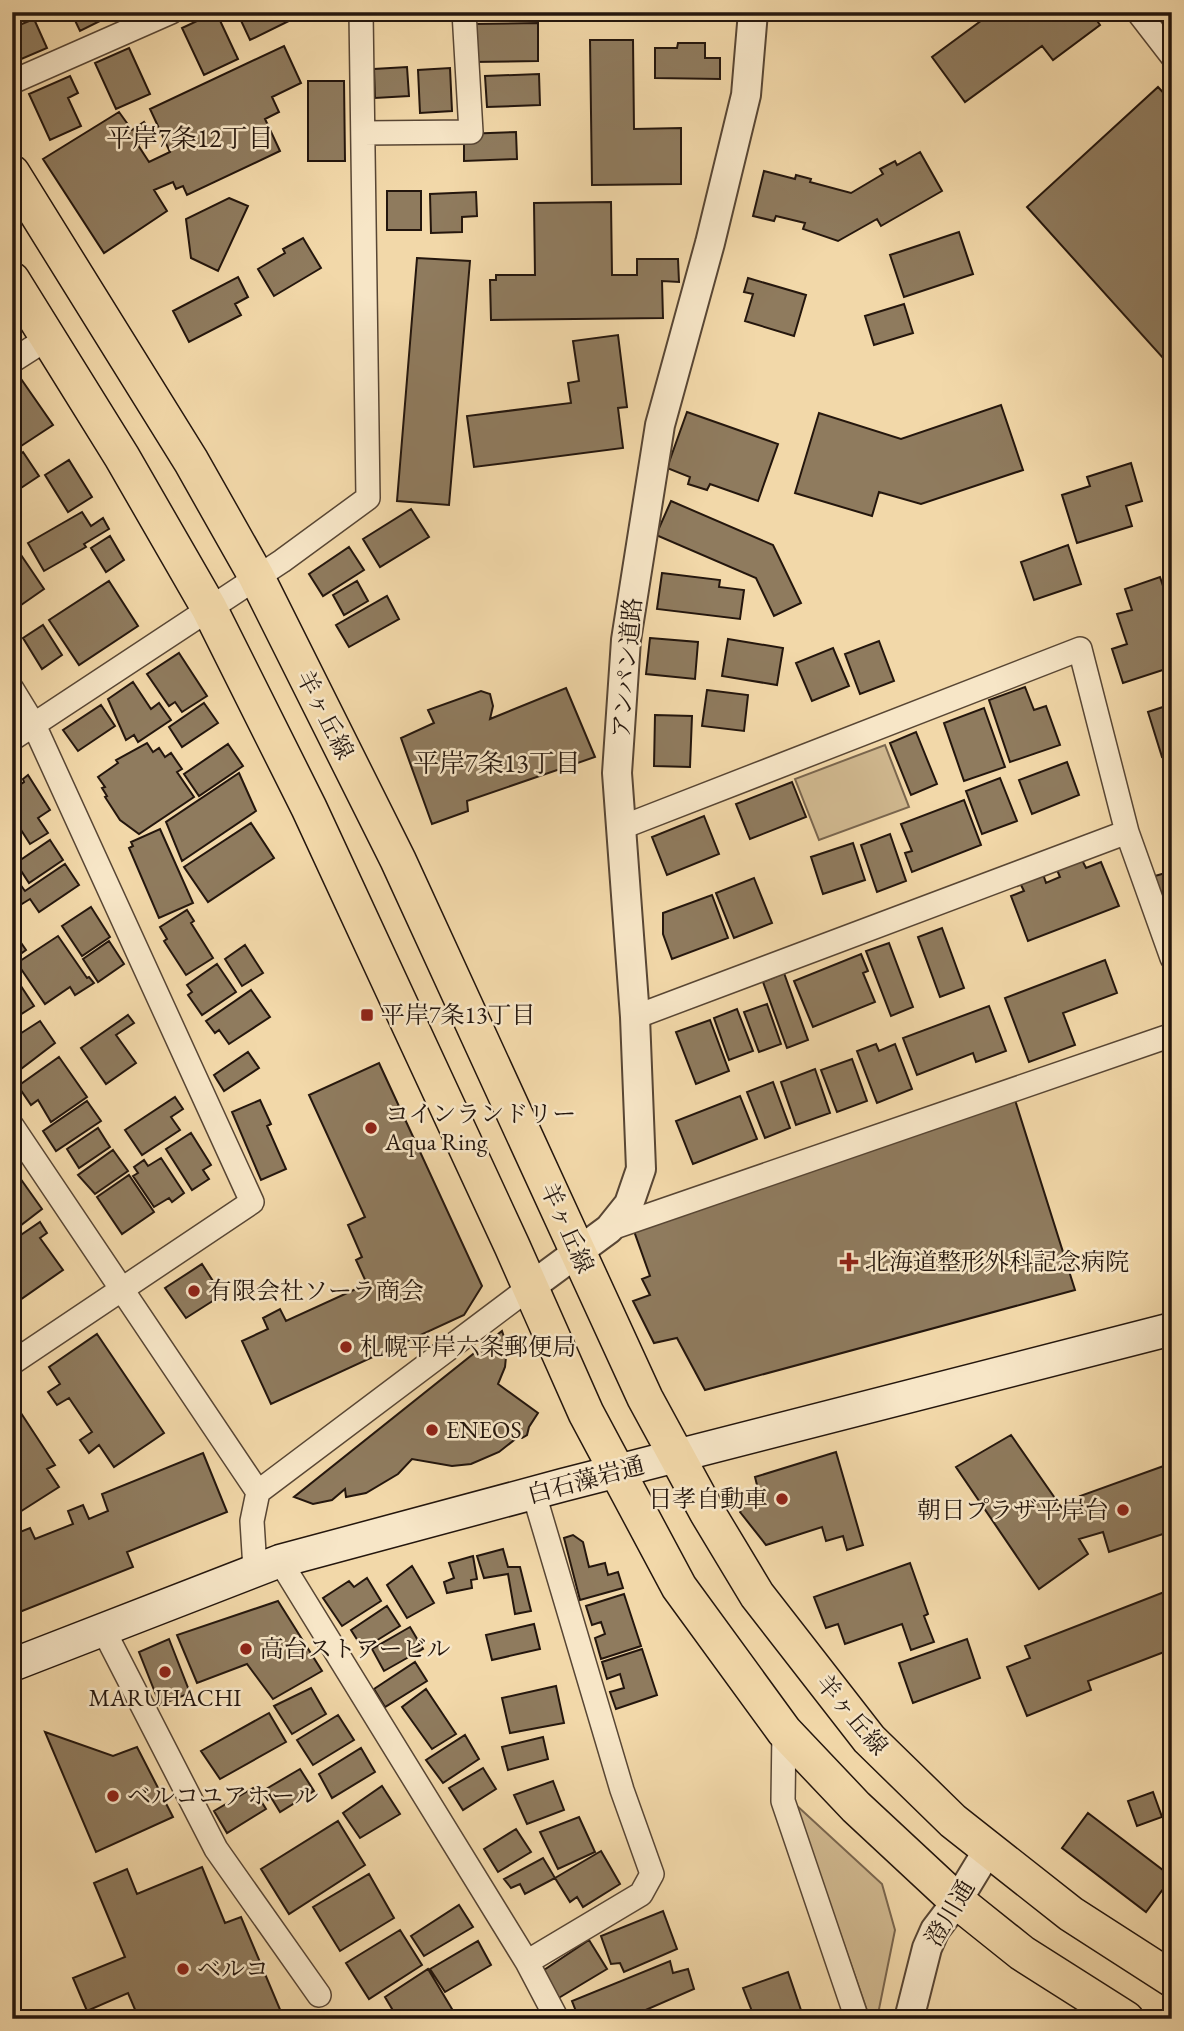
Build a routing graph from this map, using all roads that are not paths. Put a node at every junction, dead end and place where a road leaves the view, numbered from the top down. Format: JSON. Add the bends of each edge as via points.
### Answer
{"nodes":[{"id":1,"x":171,"y":12,"type":"edge"},
{"id":2,"x":361,"y":12,"type":"edge"},
{"id":3,"x":464,"y":12,"type":"edge"},
{"id":4,"x":753,"y":12,"type":"edge"},
{"id":5,"x":1138,"y":12,"type":"edge"},
{"id":6,"x":1172,"y":56,"type":"edge"},
{"id":7,"x":12,"y":82,"type":"edge"},
{"id":8,"x":363,"y":133,"type":"junction"},
{"id":9,"x":12,"y":173,"type":"edge"},
{"id":10,"x":12,"y":280,"type":"edge"},
{"id":11,"x":48,"y":338,"type":"junction"},
{"id":12,"x":12,"y":361,"type":"edge"},
{"id":13,"x":256,"y":576,"type":"junction"},
{"id":14,"x":209,"y":608,"type":"junction"},
{"id":15,"x":12,"y":690,"type":"edge"},
{"id":16,"x":34,"y":724,"type":"junction"},
{"id":17,"x":12,"y":739,"type":"edge"},
{"id":18,"x":620,"y":828,"type":"junction"},
{"id":19,"x":1127,"y":832,"type":"junction"},
{"id":20,"x":1172,"y":958,"type":"edge"},
{"id":21,"x":635,"y":1017,"type":"junction"},
{"id":22,"x":1172,"y":1035,"type":"edge"},
{"id":23,"x":16,"y":1141,"type":"edge"},
{"id":24,"x":609,"y":1229,"type":"junction"},
{"id":25,"x":577,"y":1251,"type":"junction"},
{"id":26,"x":529,"y":1288,"type":"junction"},
{"id":27,"x":121,"y":1291,"type":"junction"},
{"id":28,"x":1172,"y":1329,"type":"edge"},
{"id":29,"x":12,"y":1363,"type":"edge"},
{"id":30,"x":675,"y":1456,"type":"junction"},
{"id":31,"x":616,"y":1472,"type":"junction"},
{"id":32,"x":258,"y":1492,"type":"junction"},
{"id":33,"x":534,"y":1494,"type":"junction"},
{"id":34,"x":268,"y":1565,"type":"junction"},
{"id":35,"x":103,"y":1629,"type":"junction"},
{"id":36,"x":12,"y":1665,"type":"edge"},
{"id":37,"x":784,"y":1731,"type":"junction"},
{"id":38,"x":988,"y":1850,"type":"junction"},
{"id":39,"x":957,"y":1901,"type":"junction"},
{"id":40,"x":527,"y":1962,"type":"junction"},
{"id":41,"x":1172,"y":1979,"type":"edge"},
{"id":42,"x":319,"y":1995,"type":"dead end"},
{"id":43,"x":557,"y":2019,"type":"edge"},
{"id":44,"x":857,"y":2019,"type":"edge"},
{"id":45,"x":909,"y":2019,"type":"edge"},
{"id":46,"x":1126,"y":2019,"type":"edge"}],
"edges":[{"from":1,"to":7,"type":"street"},
{"from":2,"to":8,"type":"street"},
{"from":3,"to":8,"type":"street","via":[[471,132]]},
{"from":4,"to":18,"type":"street","name":"アンパン道路","via":[[746,95],[660,425],[626,640],[617,773]]},
{"from":5,"to":6,"type":"street"},
{"from":8,"to":13,"type":"street","via":[[368,498]]},
{"from":9,"to":13,"type":"main road","name":"羊ヶ丘線","via":[[191,461]]},
{"from":10,"to":11,"type":"main road"},
{"from":11,"to":12,"type":"street"},
{"from":11,"to":14,"type":"main road"},
{"from":13,"to":14,"type":"street"},
{"from":13,"to":25,"type":"main road","name":"羊ヶ丘線","via":[[398,860]]},
{"from":14,"to":16,"type":"street"},
{"from":14,"to":26,"type":"main road","via":[[315,820]]},
{"from":15,"to":16,"type":"street"},
{"from":16,"to":17,"type":"street"},
{"from":16,"to":27,"type":"street","via":[[252,1202]]},
{"from":18,"to":19,"type":"street","via":[[1080,649]]},
{"from":18,"to":21,"type":"street","name":"アンパン道路"},
{"from":19,"to":20,"type":"street"},
{"from":19,"to":21,"type":"street"},
{"from":21,"to":24,"type":"street","name":"アンパン道路","via":[[641,1169],[629,1204]]},
{"from":22,"to":24,"type":"street"},
{"from":23,"to":27,"type":"street"},
{"from":24,"to":25,"type":"street","name":"アンパン道路"},
{"from":25,"to":26,"type":"street","name":"アンパン道路"},
{"from":25,"to":30,"type":"main road","name":"羊ヶ丘線"},
{"from":26,"to":31,"type":"main road"},
{"from":26,"to":32,"type":"street"},
{"from":27,"to":29,"type":"street"},
{"from":27,"to":32,"type":"street"},
{"from":28,"to":30,"type":"main road","name":"白石藻岩通"},
{"from":30,"to":31,"type":"main road","name":"白石藻岩通"},
{"from":30,"to":38,"type":"main road","name":"羊ヶ丘線","via":[[757,1595],[821,1679],[901,1772]]},
{"from":31,"to":33,"type":"main road","name":"白石藻岩通"},
{"from":31,"to":37,"type":"main road","via":[[679,1587]]},
{"from":32,"to":34,"type":"street","via":[[252,1521]]},
{"from":33,"to":34,"type":"main road","name":"白石藻岩通"},
{"from":33,"to":40,"type":"street","via":[[622,1790],[652,1874],[642,1894]]},
{"from":34,"to":35,"type":"main road","name":"白石藻岩通"},
{"from":34,"to":40,"type":"street"},
{"from":35,"to":36,"type":"main road","name":"白石藻岩通"},
{"from":35,"to":42,"type":"street","via":[[216,1849]]},
{"from":37,"to":39,"type":"main road","via":[[856,1807]]},
{"from":37,"to":44,"type":"street","via":[[783,1801]]},
{"from":38,"to":39,"type":"street","name":"澄川通"},
{"from":38,"to":41,"type":"main road","name":"羊ヶ丘線","via":[[1071,1914]]},
{"from":39,"to":45,"type":"street","name":"澄川通","via":[[927,1948]]},
{"from":39,"to":46,"type":"main road","via":[[1022,1952]]},
{"from":40,"to":43,"type":"street"}]}
